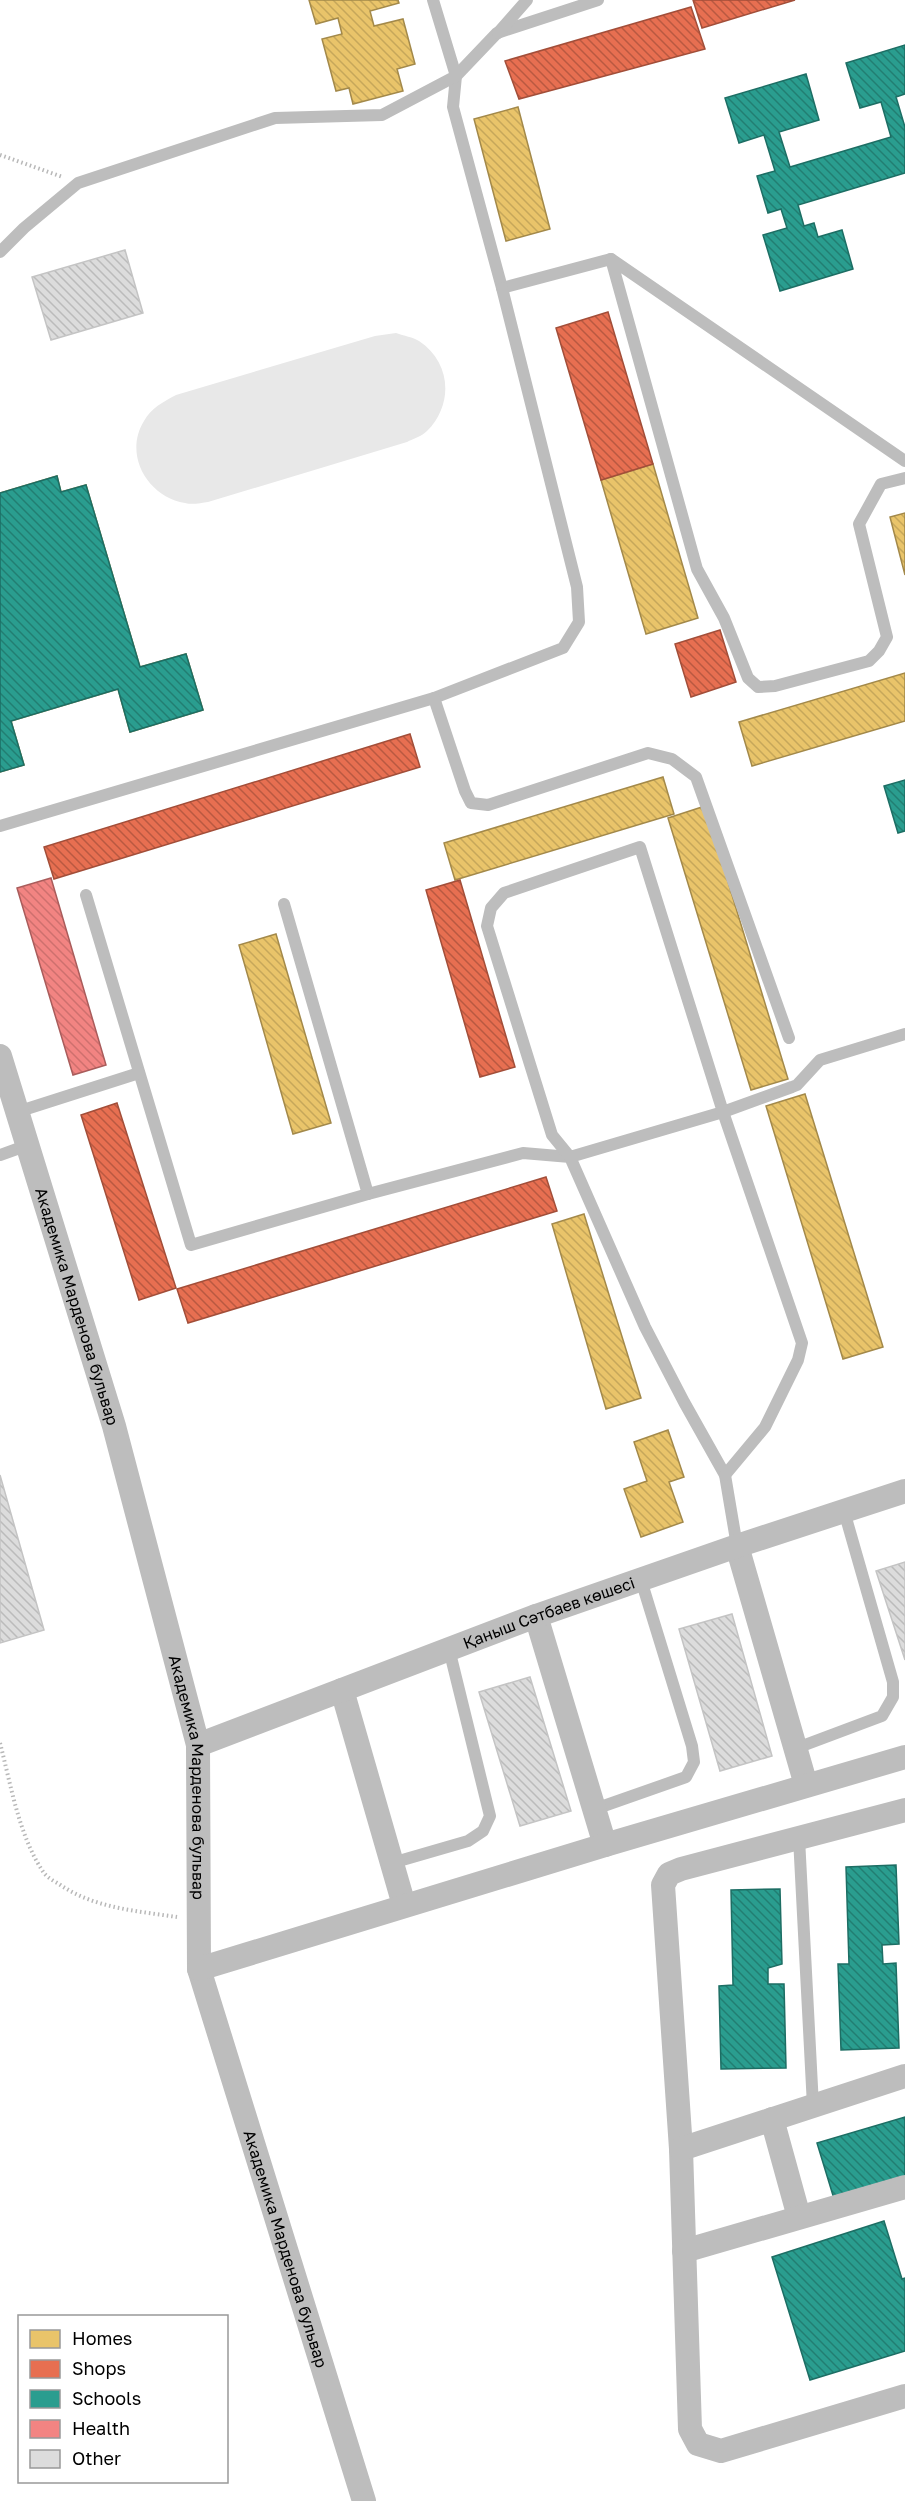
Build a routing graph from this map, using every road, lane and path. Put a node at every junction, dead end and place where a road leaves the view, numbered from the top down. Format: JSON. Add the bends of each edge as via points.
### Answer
{"nodes":[{"id":1,"x":433,"y":0,"type":"edge"},
{"id":2,"x":527,"y":0,"type":"edge"},
{"id":3,"x":598,"y":0,"type":"edge"},
{"id":4,"x":497,"y":33,"type":"junction"},
{"id":5,"x":456,"y":76,"type":"junction"},
{"id":6,"x":0,"y":155,"type":"edge"},
{"id":7,"x":78,"y":183,"type":"junction"},
{"id":8,"x":0,"y":252,"type":"edge"},
{"id":9,"x":611,"y":259,"type":"junction"},
{"id":10,"x":502,"y":288,"type":"junction"},
{"id":11,"x":905,"y":461,"type":"edge"},
{"id":12,"x":905,"y":478,"type":"edge"},
{"id":13,"x":434,"y":698,"type":"junction"},
{"id":14,"x":0,"y":826,"type":"edge"},
{"id":15,"x":86,"y":895,"type":"dead end"},
{"id":16,"x":284,"y":904,"type":"dead end"},
{"id":17,"x":905,"y":1034,"type":"edge"},
{"id":18,"x":789,"y":1038,"type":"dead end"},
{"id":19,"x":0,"y":1056,"type":"edge"},
{"id":20,"x":140,"y":1073,"type":"junction"},
{"id":21,"x":17,"y":1112,"type":"junction"},
{"id":22,"x":723,"y":1112,"type":"junction"},
{"id":23,"x":28,"y":1145,"type":"junction"},
{"id":24,"x":0,"y":1155,"type":"edge"},
{"id":25,"x":570,"y":1157,"type":"junction"},
{"id":26,"x":368,"y":1194,"type":"junction"},
{"id":27,"x":726,"y":1476,"type":"junction"},
{"id":28,"x":905,"y":1491,"type":"edge"},
{"id":29,"x":844,"y":1511,"type":"junction"},
{"id":30,"x":737,"y":1546,"type":"junction"},
{"id":31,"x":641,"y":1580,"type":"junction"},
{"id":32,"x":536,"y":1616,"type":"junction"},
{"id":33,"x":449,"y":1649,"type":"junction"},
{"id":34,"x":342,"y":1690,"type":"junction"},
{"id":35,"x":0,"y":1743,"type":"edge"},
{"id":36,"x":198,"y":1745,"type":"junction"},
{"id":37,"x":794,"y":1749,"type":"junction"},
{"id":38,"x":905,"y":1757,"type":"edge"},
{"id":39,"x":806,"y":1785,"type":"junction"},
{"id":40,"x":595,"y":1809,"type":"junction"},
{"id":41,"x":905,"y":1810,"type":"edge"},
{"id":42,"x":799,"y":1838,"type":"junction"},
{"id":43,"x":605,"y":1845,"type":"junction"},
{"id":44,"x":392,"y":1863,"type":"junction"},
{"id":45,"x":404,"y":1905,"type":"junction"},
{"id":46,"x":198,"y":1920,"type":"junction"},
{"id":47,"x":199,"y":1969,"type":"junction"},
{"id":48,"x":905,"y":2076,"type":"edge"},
{"id":49,"x":813,"y":2106,"type":"junction"},
{"id":50,"x":772,"y":2119,"type":"junction"},
{"id":51,"x":681,"y":2149,"type":"junction"},
{"id":52,"x":905,"y":2187,"type":"edge"},
{"id":53,"x":799,"y":2217,"type":"junction"},
{"id":54,"x":684,"y":2251,"type":"junction"},
{"id":55,"x":905,"y":2396,"type":"edge"},
{"id":56,"x":364,"y":2501,"type":"edge"}],
"edges":[{"from":1,"to":5,"type":"lane"},
{"from":2,"to":4,"type":"lane"},
{"from":3,"to":4,"type":"lane"},
{"from":4,"to":5,"type":"lane"},
{"from":5,"to":7,"type":"lane","via":[[381,114],[275,118]]},
{"from":5,"to":10,"type":"lane","via":[[453,107]]},
{"from":6,"to":7,"type":"path"},
{"from":7,"to":8,"type":"lane"},
{"from":9,"to":10,"type":"lane"},
{"from":9,"to":11,"type":"lane"},
{"from":9,"to":12,"type":"lane","via":[[698,569],[724,618],[748,678],[758,687],[869,661],[879,651],[887,637],[859,525],[881,484]]},
{"from":10,"to":13,"type":"lane","via":[[577,587],[579,622],[563,648]]},
{"from":13,"to":14,"type":"lane"},
{"from":13,"to":18,"type":"lane","via":[[471,803],[488,805],[648,753],[672,759],[696,777]]},
{"from":15,"to":20,"type":"lane"},
{"from":16,"to":26,"type":"lane"},
{"from":17,"to":22,"type":"lane","via":[[820,1060],[797,1085]]},
{"from":19,"to":21,"type":"street","name":"Академика Марденова бульвар"},
{"from":20,"to":21,"type":"lane"},
{"from":20,"to":26,"type":"lane","via":[[191,1245]]},
{"from":21,"to":23,"type":"street","name":"Академика Марденова бульвар"},
{"from":22,"to":25,"type":"lane"},
{"from":22,"to":25,"type":"lane","via":[[639,847],[504,893],[490,908],[487,926],[552,1135]]},
{"from":22,"to":27,"type":"lane","via":[[802,1343],[798,1360],[765,1427]]},
{"from":23,"to":24,"type":"lane"},
{"from":23,"to":36,"type":"street","name":"Академика Марденова бульвар","via":[[114,1426]]},
{"from":25,"to":26,"type":"lane","via":[[523,1153]]},
{"from":25,"to":27,"type":"lane","via":[[645,1327]]},
{"from":27,"to":30,"type":"lane"},
{"from":28,"to":29,"type":"street","name":"Қаныш Сәтбаев көшесі"},
{"from":29,"to":30,"type":"street","name":"Қаныш Сәтбаев көшесі"},
{"from":29,"to":37,"type":"lane","via":[[893,1682],[893,1697],[882,1716]]},
{"from":30,"to":31,"type":"street","name":"Қаныш Сәтбаев көшесі"},
{"from":30,"to":37,"type":"street"},
{"from":31,"to":32,"type":"street","name":"Қаныш Сәтбаев көшесі"},
{"from":31,"to":40,"type":"lane","via":[[694,1762],[686,1777]]},
{"from":32,"to":33,"type":"street","name":"Қаныш Сәтбаев көшесі"},
{"from":32,"to":40,"type":"street"},
{"from":33,"to":34,"type":"street","name":"Қаныш Сәтбаев көшесі"},
{"from":33,"to":44,"type":"lane","via":[[490,1816],[483,1831],[468,1841]]},
{"from":34,"to":36,"type":"street","name":"Қаныш Сәтбаев көшесі"},
{"from":34,"to":44,"type":"street"},
{"from":35,"to":46,"type":"path","via":[[28,1840],[45,1875],[75,1895],[121,1909]]},
{"from":36,"to":46,"type":"street","name":"Академика Марденова бульвар"},
{"from":37,"to":39,"type":"street"},
{"from":38,"to":39,"type":"street"},
{"from":39,"to":43,"type":"street"},
{"from":40,"to":43,"type":"street"},
{"from":41,"to":42,"type":"street"},
{"from":42,"to":49,"type":"lane"},
{"from":42,"to":51,"type":"street","via":[[681,1869],[669,1874],[663,1885]]},
{"from":43,"to":45,"type":"street"},
{"from":44,"to":45,"type":"street"},
{"from":45,"to":47,"type":"street"},
{"from":46,"to":47,"type":"street","name":"Академика Марденова бульвар"},
{"from":47,"to":56,"type":"street","name":"Академика Марденова бульвар"},
{"from":48,"to":49,"type":"street"},
{"from":49,"to":50,"type":"street"},
{"from":50,"to":51,"type":"street"},
{"from":50,"to":53,"type":"street"},
{"from":51,"to":54,"type":"street"},
{"from":52,"to":53,"type":"street"},
{"from":53,"to":54,"type":"street"},
{"from":54,"to":55,"type":"street","via":[[690,2429],[698,2444],[721,2451]]}]}
